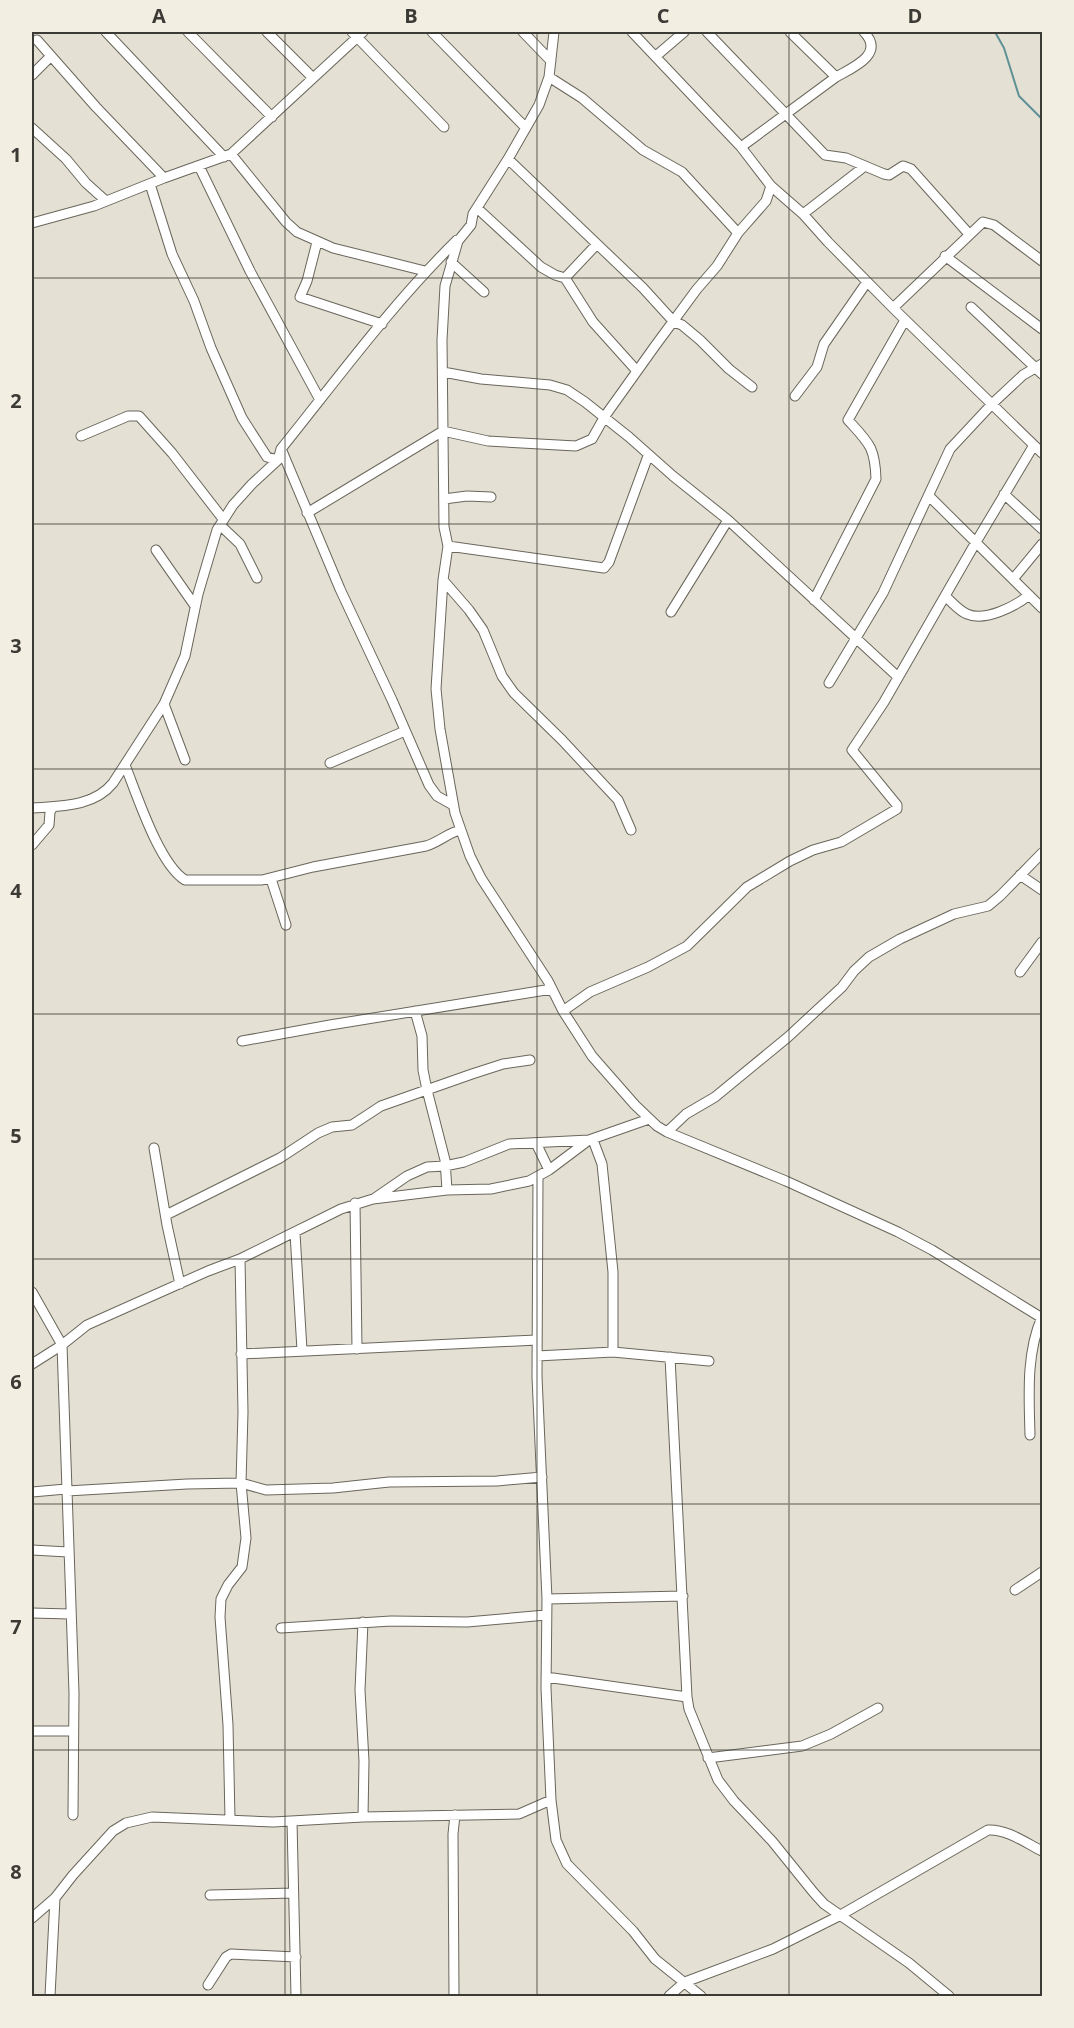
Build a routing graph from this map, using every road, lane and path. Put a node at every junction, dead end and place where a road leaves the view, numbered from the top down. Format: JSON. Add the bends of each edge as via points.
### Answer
{"nodes":[{"id":1,"x":106,"y":32,"type":"edge"},
{"id":2,"x":188,"y":32,"type":"edge"},
{"id":3,"x":267,"y":32,"type":"edge"},
{"id":4,"x":432,"y":32,"type":"edge"},
{"id":5,"x":523,"y":32,"type":"edge"},
{"id":6,"x":554,"y":32,"type":"edge"},
{"id":7,"x":632,"y":32,"type":"edge"},
{"id":8,"x":684,"y":32,"type":"edge"},
{"id":9,"x":707,"y":32,"type":"edge"},
{"id":10,"x":790,"y":32,"type":"edge"},
{"id":11,"x":864,"y":32,"type":"edge"},
{"id":12,"x":357,"y":33,"type":"edge"},
{"id":13,"x":37,"y":40,"type":"dead end"},
{"id":14,"x":51,"y":56,"type":"junction"},
{"id":15,"x":656,"y":56,"type":"junction"},
{"id":16,"x":551,"y":61,"type":"junction"},
{"id":17,"x":32,"y":75,"type":"edge"},
{"id":18,"x":549,"y":77,"type":"junction"},
{"id":19,"x":836,"y":77,"type":"junction"},
{"id":20,"x":313,"y":78,"type":"junction"},
{"id":21,"x":787,"y":114,"type":"junction"},
{"id":22,"x":272,"y":117,"type":"junction"},
{"id":23,"x":444,"y":127,"type":"dead end"},
{"id":24,"x":32,"y":128,"type":"edge"},
{"id":25,"x":526,"y":128,"type":"junction"},
{"id":26,"x":741,"y":147,"type":"junction"},
{"id":27,"x":228,"y":156,"type":"junction"},
{"id":28,"x":508,"y":159,"type":"junction"},
{"id":29,"x":199,"y":166,"type":"junction"},
{"id":30,"x":866,"y":166,"type":"junction"},
{"id":31,"x":164,"y":178,"type":"junction"},
{"id":32,"x":150,"y":184,"type":"junction"},
{"id":33,"x":771,"y":186,"type":"junction"},
{"id":34,"x":106,"y":201,"type":"junction"},
{"id":35,"x":477,"y":208,"type":"junction"},
{"id":36,"x":803,"y":214,"type":"junction"},
{"id":37,"x":32,"y":223,"type":"edge"},
{"id":38,"x":471,"y":225,"type":"junction"},
{"id":39,"x":738,"y":232,"type":"junction"},
{"id":40,"x":969,"y":234,"type":"junction"},
{"id":41,"x":317,"y":242,"type":"junction"},
{"id":42,"x":597,"y":244,"type":"junction"},
{"id":43,"x":945,"y":256,"type":"junction"},
{"id":44,"x":1042,"y":261,"type":"edge"},
{"id":45,"x":451,"y":262,"type":"junction"},
{"id":46,"x":425,"y":271,"type":"junction"},
{"id":47,"x":565,"y":278,"type":"junction"},
{"id":48,"x":867,"y":282,"type":"junction"},
{"id":49,"x":484,"y":292,"type":"dead end"},
{"id":50,"x":970,"y":307,"type":"dead end"},
{"id":51,"x":892,"y":308,"type":"junction"},
{"id":52,"x":904,"y":320,"type":"junction"},
{"id":53,"x":674,"y":322,"type":"junction"},
{"id":54,"x":382,"y":324,"type":"junction"},
{"id":55,"x":1042,"y":329,"type":"edge"},
{"id":56,"x":1040,"y":368,"type":"edge"},
{"id":57,"x":638,"y":370,"type":"junction"},
{"id":58,"x":443,"y":372,"type":"junction"},
{"id":59,"x":752,"y":387,"type":"dead end"},
{"id":60,"x":795,"y":396,"type":"dead end"},
{"id":61,"x":320,"y":400,"type":"junction"},
{"id":62,"x":992,"y":404,"type":"junction"},
{"id":63,"x":605,"y":417,"type":"junction"},
{"id":64,"x":443,"y":432,"type":"junction"},
{"id":65,"x":81,"y":436,"type":"dead end"},
{"id":66,"x":1034,"y":446,"type":"junction"},
{"id":67,"x":281,"y":449,"type":"junction"},
{"id":68,"x":1042,"y":453,"type":"edge"},
{"id":69,"x":648,"y":456,"type":"junction"},
{"id":70,"x":278,"y":460,"type":"junction"},
{"id":71,"x":1004,"y":494,"type":"junction"},
{"id":72,"x":491,"y":496,"type":"dead end"},
{"id":73,"x":929,"y":496,"type":"junction"},
{"id":74,"x":444,"y":499,"type":"junction"},
{"id":75,"x":307,"y":513,"type":"junction"},
{"id":76,"x":728,"y":520,"type":"junction"},
{"id":77,"x":221,"y":522,"type":"junction"},
{"id":78,"x":1042,"y":529,"type":"edge"},
{"id":79,"x":976,"y":542,"type":"junction"},
{"id":80,"x":1042,"y":544,"type":"edge"},
{"id":81,"x":448,"y":546,"type":"junction"},
{"id":82,"x":156,"y":550,"type":"dead end"},
{"id":83,"x":257,"y":578,"type":"dead end"},
{"id":84,"x":1014,"y":578,"type":"junction"},
{"id":85,"x":443,"y":580,"type":"junction"},
{"id":86,"x":1029,"y":595,"type":"junction"},
{"id":87,"x":945,"y":596,"type":"junction"},
{"id":88,"x":814,"y":600,"type":"junction"},
{"id":89,"x":195,"y":606,"type":"junction"},
{"id":90,"x":1042,"y":608,"type":"edge"},
{"id":91,"x":671,"y":612,"type":"dead end"},
{"id":92,"x":856,"y":639,"type":"junction"},
{"id":93,"x":898,"y":677,"type":"junction"},
{"id":94,"x":829,"y":683,"type":"dead end"},
{"id":95,"x":164,"y":704,"type":"junction"},
{"id":96,"x":405,"y":730,"type":"junction"},
{"id":97,"x":185,"y":760,"type":"dead end"},
{"id":98,"x":330,"y":763,"type":"dead end"},
{"id":99,"x":125,"y":765,"type":"junction"},
{"id":100,"x":453,"y":805,"type":"junction"},
{"id":101,"x":53,"y":807,"type":"junction"},
{"id":102,"x":32,"y":808,"type":"edge"},
{"id":103,"x":460,"y":830,"type":"junction"},
{"id":104,"x":631,"y":830,"type":"dead end"},
{"id":105,"x":32,"y":845,"type":"edge"},
{"id":106,"x":1042,"y":853,"type":"edge"},
{"id":107,"x":1020,"y":875,"type":"junction"},
{"id":108,"x":271,"y":879,"type":"junction"},
{"id":109,"x":1042,"y":890,"type":"edge"},
{"id":110,"x":286,"y":925,"type":"dead end"},
{"id":111,"x":1042,"y":942,"type":"edge"},
{"id":112,"x":1020,"y":972,"type":"dead end"},
{"id":113,"x":552,"y":989,"type":"junction"},
{"id":114,"x":416,"y":1011,"type":"junction"},
{"id":115,"x":563,"y":1011,"type":"junction"},
{"id":116,"x":242,"y":1041,"type":"dead end"},
{"id":117,"x":530,"y":1060,"type":"dead end"},
{"id":118,"x":427,"y":1089,"type":"junction"},
{"id":119,"x":649,"y":1119,"type":"junction"},
{"id":120,"x":667,"y":1132,"type":"junction"},
{"id":121,"x":591,"y":1140,"type":"junction"},
{"id":122,"x":536,"y":1143,"type":"junction"},
{"id":123,"x":154,"y":1148,"type":"dead end"},
{"id":124,"x":445,"y":1167,"type":"junction"},
{"id":125,"x":549,"y":1170,"type":"junction"},
{"id":126,"x":538,"y":1176,"type":"junction"},
{"id":127,"x":447,"y":1190,"type":"junction"},
{"id":128,"x":373,"y":1199,"type":"junction"},
{"id":129,"x":355,"y":1203,"type":"junction"},
{"id":130,"x":166,"y":1215,"type":"junction"},
{"id":131,"x":295,"y":1233,"type":"junction"},
{"id":132,"x":240,"y":1259,"type":"junction"},
{"id":133,"x":180,"y":1284,"type":"junction"},
{"id":134,"x":32,"y":1292,"type":"edge"},
{"id":135,"x":1042,"y":1318,"type":"edge"},
{"id":136,"x":537,"y":1340,"type":"junction"},
{"id":137,"x":62,"y":1345,"type":"junction"},
{"id":138,"x":357,"y":1349,"type":"junction"},
{"id":139,"x":302,"y":1350,"type":"junction"},
{"id":140,"x":614,"y":1352,"type":"junction"},
{"id":141,"x":241,"y":1354,"type":"junction"},
{"id":142,"x":537,"y":1356,"type":"junction"},
{"id":143,"x":670,"y":1358,"type":"junction"},
{"id":144,"x":709,"y":1360,"type":"dead end"},
{"id":145,"x":32,"y":1364,"type":"edge"},
{"id":146,"x":1030,"y":1435,"type":"dead end"},
{"id":147,"x":542,"y":1477,"type":"junction"},
{"id":148,"x":242,"y":1483,"type":"junction"},
{"id":149,"x":67,"y":1490,"type":"junction"},
{"id":150,"x":32,"y":1492,"type":"edge"},
{"id":151,"x":32,"y":1550,"type":"edge"},
{"id":152,"x":68,"y":1552,"type":"junction"},
{"id":153,"x":1042,"y":1572,"type":"edge"},
{"id":154,"x":1015,"y":1590,"type":"dead end"},
{"id":155,"x":683,"y":1596,"type":"junction"},
{"id":156,"x":547,"y":1599,"type":"junction"},
{"id":157,"x":32,"y":1613,"type":"edge"},
{"id":158,"x":70,"y":1614,"type":"junction"},
{"id":159,"x":546,"y":1615,"type":"junction"},
{"id":160,"x":363,"y":1622,"type":"junction"},
{"id":161,"x":281,"y":1628,"type":"dead end"},
{"id":162,"x":546,"y":1677,"type":"junction"},
{"id":163,"x":687,"y":1697,"type":"junction"},
{"id":164,"x":878,"y":1708,"type":"dead end"},
{"id":165,"x":32,"y":1731,"type":"edge"},
{"id":166,"x":73,"y":1731,"type":"junction"},
{"id":167,"x":708,"y":1758,"type":"junction"},
{"id":168,"x":551,"y":1800,"type":"junction"},
{"id":169,"x":74,"y":1815,"type":"dead end"},
{"id":170,"x":455,"y":1815,"type":"junction"},
{"id":171,"x":363,"y":1816,"type":"junction"},
{"id":172,"x":230,"y":1819,"type":"junction"},
{"id":173,"x":292,"y":1821,"type":"junction"},
{"id":174,"x":1042,"y":1851,"type":"edge"},
{"id":175,"x":293,"y":1893,"type":"junction"},
{"id":176,"x":210,"y":1895,"type":"dead end"},
{"id":177,"x":55,"y":1898,"type":"junction"},
{"id":178,"x":839,"y":1916,"type":"junction"},
{"id":179,"x":32,"y":1918,"type":"edge"},
{"id":180,"x":296,"y":1957,"type":"junction"},
{"id":181,"x":685,"y":1982,"type":"junction"},
{"id":182,"x":208,"y":1985,"type":"dead end"},
{"id":183,"x":50,"y":1996,"type":"edge"},
{"id":184,"x":296,"y":1996,"type":"edge"},
{"id":185,"x":454,"y":1996,"type":"edge"},
{"id":186,"x":669,"y":1996,"type":"edge"},
{"id":187,"x":701,"y":1996,"type":"edge"},
{"id":188,"x":949,"y":1996,"type":"edge"}],
"edges":[{"from":1,"to":27,"type":"street"},
{"from":2,"to":22,"type":"street"},
{"from":3,"to":20,"type":"street"},
{"from":4,"to":25,"type":"street"},
{"from":5,"to":16,"type":"street"},
{"from":6,"to":16,"type":"street"},
{"from":7,"to":15,"type":"street"},
{"from":8,"to":15,"type":"street"},
{"from":9,"to":21,"type":"street"},
{"from":10,"to":19,"type":"street"},
{"from":11,"to":19,"type":"street","via":[[872,41],[869,53]]},
{"from":12,"to":20,"type":"street"},
{"from":12,"to":23,"type":"street"},
{"from":13,"to":14,"type":"street"},
{"from":14,"to":17,"type":"street"},
{"from":14,"to":31,"type":"street"},
{"from":15,"to":26,"type":"street"},
{"from":16,"to":18,"type":"street"},
{"from":18,"to":25,"type":"street"},
{"from":18,"to":39,"type":"street","via":[[582,98],[643,150],[682,172]]},
{"from":19,"to":21,"type":"street"},
{"from":20,"to":22,"type":"street"},
{"from":21,"to":26,"type":"street"},
{"from":21,"to":30,"type":"street","via":[[825,155]]},
{"from":22,"to":27,"type":"street"},
{"from":24,"to":34,"type":"street"},
{"from":25,"to":28,"type":"street"},
{"from":26,"to":33,"type":"street"},
{"from":27,"to":29,"type":"street"},
{"from":27,"to":41,"type":"street","via":[[286,222]]},
{"from":28,"to":35,"type":"street"},
{"from":28,"to":42,"type":"street"},
{"from":29,"to":31,"type":"street"},
{"from":29,"to":61,"type":"street"},
{"from":30,"to":36,"type":"street"},
{"from":30,"to":40,"type":"street","via":[[889,175],[903,166],[911,169]]},
{"from":31,"to":32,"type":"street"},
{"from":32,"to":34,"type":"street"},
{"from":32,"to":70,"type":"street","via":[[179,272],[242,418],[267,457]]},
{"from":33,"to":36,"type":"street"},
{"from":33,"to":39,"type":"street","via":[[766,201]]},
{"from":34,"to":37,"type":"street"},
{"from":35,"to":38,"type":"street"},
{"from":35,"to":47,"type":"street","via":[[541,267]]},
{"from":36,"to":48,"type":"street"},
{"from":38,"to":45,"type":"street","via":[[458,241]]},
{"from":38,"to":46,"type":"street"},
{"from":39,"to":53,"type":"street"},
{"from":40,"to":43,"type":"street"},
{"from":40,"to":44,"type":"street","via":[[988,222]]},
{"from":41,"to":46,"type":"street"},
{"from":41,"to":54,"type":"street","via":[[300,297]]},
{"from":42,"to":47,"type":"street"},
{"from":42,"to":53,"type":"street"},
{"from":43,"to":51,"type":"street"},
{"from":43,"to":55,"type":"street"},
{"from":45,"to":49,"type":"street"},
{"from":45,"to":58,"type":"street","via":[[443,304]]},
{"from":46,"to":54,"type":"street"},
{"from":47,"to":57,"type":"street","via":[[593,322]]},
{"from":48,"to":51,"type":"street"},
{"from":48,"to":60,"type":"street","via":[[824,344],[817,367]]},
{"from":50,"to":56,"type":"street"},
{"from":51,"to":52,"type":"street"},
{"from":52,"to":62,"type":"street"},
{"from":52,"to":88,"type":"street","via":[[848,420],[869,443],[875,457],[876,479]]},
{"from":53,"to":57,"type":"street"},
{"from":53,"to":59,"type":"street"},
{"from":54,"to":61,"type":"street"},
{"from":56,"to":62,"type":"street"},
{"from":57,"to":63,"type":"street"},
{"from":58,"to":63,"type":"street","via":[[550,385],[567,390]]},
{"from":58,"to":64,"type":"street"},
{"from":61,"to":67,"type":"street"},
{"from":62,"to":66,"type":"street"},
{"from":62,"to":73,"type":"street","via":[[950,449]]},
{"from":63,"to":64,"type":"street","via":[[592,439],[576,446],[488,441]]},
{"from":63,"to":69,"type":"street"},
{"from":64,"to":74,"type":"street"},
{"from":64,"to":75,"type":"street"},
{"from":65,"to":77,"type":"street","via":[[128,416],[139,416],[172,453]]},
{"from":66,"to":68,"type":"street"},
{"from":66,"to":71,"type":"street"},
{"from":67,"to":70,"type":"street"},
{"from":67,"to":75,"type":"street"},
{"from":69,"to":76,"type":"street"},
{"from":69,"to":81,"type":"street","via":[[604,568]]},
{"from":70,"to":77,"type":"street"},
{"from":71,"to":78,"type":"street"},
{"from":71,"to":79,"type":"street"},
{"from":72,"to":74,"type":"street"},
{"from":73,"to":79,"type":"street"},
{"from":73,"to":92,"type":"street","via":[[883,593]]},
{"from":74,"to":81,"type":"street"},
{"from":75,"to":96,"type":"street"},
{"from":76,"to":88,"type":"street"},
{"from":76,"to":91,"type":"street"},
{"from":77,"to":83,"type":"street","via":[[240,544]]},
{"from":77,"to":89,"type":"street"},
{"from":79,"to":84,"type":"street"},
{"from":79,"to":87,"type":"street"},
{"from":80,"to":84,"type":"street"},
{"from":81,"to":85,"type":"street"},
{"from":82,"to":89,"type":"street"},
{"from":84,"to":86,"type":"street"},
{"from":85,"to":100,"type":"street","via":[[436,689]]},
{"from":85,"to":104,"type":"street","via":[[483,630],[502,676],[514,693],[618,800]]},
{"from":86,"to":87,"type":"street","via":[[1002,612],[972,616]]},
{"from":86,"to":90,"type":"street"},
{"from":87,"to":93,"type":"street"},
{"from":88,"to":92,"type":"street"},
{"from":89,"to":95,"type":"street","via":[[185,656]]},
{"from":92,"to":93,"type":"street"},
{"from":92,"to":94,"type":"street"},
{"from":93,"to":115,"type":"street","via":[[852,750],[897,809],[842,842],[813,850],[747,887],[687,946],[590,992]]},
{"from":95,"to":97,"type":"street"},
{"from":95,"to":99,"type":"street"},
{"from":96,"to":98,"type":"street"},
{"from":96,"to":100,"type":"street","via":[[432,792]]},
{"from":99,"to":101,"type":"street","via":[[99,796]]},
{"from":99,"to":108,"type":"street","via":[[146,818],[177,875],[195,881]]},
{"from":100,"to":103,"type":"street"},
{"from":101,"to":102,"type":"street"},
{"from":101,"to":105,"type":"street","via":[[49,825]]},
{"from":103,"to":108,"type":"street","via":[[426,846]]},
{"from":103,"to":113,"type":"street","via":[[481,878]]},
{"from":106,"to":107,"type":"street"},
{"from":107,"to":109,"type":"street"},
{"from":107,"to":120,"type":"street","via":[[988,906],[954,914],[869,957],[788,1037]]},
{"from":108,"to":110,"type":"street"},
{"from":111,"to":112,"type":"street"},
{"from":113,"to":114,"type":"street"},
{"from":113,"to":115,"type":"street"},
{"from":114,"to":116,"type":"street"},
{"from":114,"to":118,"type":"street"},
{"from":115,"to":119,"type":"street","via":[[592,1056]]},
{"from":117,"to":118,"type":"street","via":[[503,1064]]},
{"from":118,"to":124,"type":"street"},
{"from":118,"to":130,"type":"street","via":[[381,1106],[352,1125],[318,1133],[280,1158]]},
{"from":119,"to":120,"type":"street"},
{"from":119,"to":121,"type":"street"},
{"from":120,"to":135,"type":"street","via":[[898,1232]]},
{"from":121,"to":122,"type":"street"},
{"from":121,"to":125,"type":"street"},
{"from":121,"to":140,"type":"street","via":[[602,1164],[613,1272]]},
{"from":122,"to":124,"type":"street","via":[[508,1144]]},
{"from":122,"to":125,"type":"street"},
{"from":123,"to":130,"type":"street"},
{"from":124,"to":127,"type":"street"},
{"from":124,"to":128,"type":"street","via":[[427,1167]]},
{"from":125,"to":126,"type":"street"},
{"from":126,"to":127,"type":"street","via":[[491,1189]]},
{"from":126,"to":136,"type":"street"},
{"from":127,"to":128,"type":"street"},
{"from":128,"to":129,"type":"street"},
{"from":129,"to":131,"type":"street"},
{"from":129,"to":138,"type":"street"},
{"from":130,"to":133,"type":"street"},
{"from":131,"to":132,"type":"street"},
{"from":131,"to":139,"type":"street"},
{"from":132,"to":133,"type":"street"},
{"from":132,"to":141,"type":"street"},
{"from":133,"to":137,"type":"street","via":[[87,1325]]},
{"from":134,"to":137,"type":"street"},
{"from":135,"to":146,"type":"street","via":[[1032,1358]]},
{"from":136,"to":138,"type":"street"},
{"from":136,"to":142,"type":"street"},
{"from":137,"to":145,"type":"street"},
{"from":137,"to":149,"type":"street"},
{"from":138,"to":139,"type":"street"},
{"from":139,"to":141,"type":"street"},
{"from":140,"to":142,"type":"street"},
{"from":140,"to":143,"type":"street"},
{"from":141,"to":148,"type":"street"},
{"from":142,"to":147,"type":"street"},
{"from":143,"to":144,"type":"street"},
{"from":143,"to":155,"type":"street"},
{"from":147,"to":148,"type":"street","via":[[266,1490]]},
{"from":147,"to":156,"type":"street"},
{"from":148,"to":149,"type":"street"},
{"from":148,"to":172,"type":"street","via":[[246,1538],[242,1567],[221,1599],[220,1617]]},
{"from":149,"to":150,"type":"street"},
{"from":149,"to":152,"type":"street"},
{"from":151,"to":152,"type":"street"},
{"from":152,"to":158,"type":"street"},
{"from":153,"to":154,"type":"street"},
{"from":155,"to":156,"type":"street"},
{"from":155,"to":163,"type":"street"},
{"from":156,"to":159,"type":"street"},
{"from":157,"to":158,"type":"street"},
{"from":158,"to":166,"type":"street"},
{"from":159,"to":160,"type":"street","via":[[455,1622]]},
{"from":159,"to":162,"type":"street"},
{"from":160,"to":161,"type":"street"},
{"from":160,"to":171,"type":"street"},
{"from":162,"to":163,"type":"street"},
{"from":162,"to":168,"type":"street"},
{"from":163,"to":167,"type":"street"},
{"from":164,"to":167,"type":"street","via":[[802,1746]]},
{"from":165,"to":166,"type":"street"},
{"from":166,"to":169,"type":"street"},
{"from":167,"to":178,"type":"street","via":[[725,1791]]},
{"from":168,"to":170,"type":"street","via":[[519,1814]]},
{"from":168,"to":181,"type":"street","via":[[556,1839],[567,1864],[655,1959]]},
{"from":170,"to":171,"type":"street"},
{"from":170,"to":185,"type":"street"},
{"from":171,"to":173,"type":"street"},
{"from":172,"to":173,"type":"street"},
{"from":172,"to":177,"type":"street","via":[[152,1817],[126,1823],[113,1831]]},
{"from":173,"to":175,"type":"street"},
{"from":174,"to":178,"type":"street","via":[[1009,1834],[988,1830]]},
{"from":175,"to":176,"type":"street"},
{"from":175,"to":180,"type":"street"},
{"from":177,"to":179,"type":"street"},
{"from":177,"to":183,"type":"street"},
{"from":178,"to":181,"type":"street","via":[[773,1949]]},
{"from":178,"to":188,"type":"street"},
{"from":180,"to":182,"type":"street","via":[[231,1954]]},
{"from":180,"to":184,"type":"street"},
{"from":181,"to":186,"type":"street"},
{"from":181,"to":187,"type":"street"}]}
